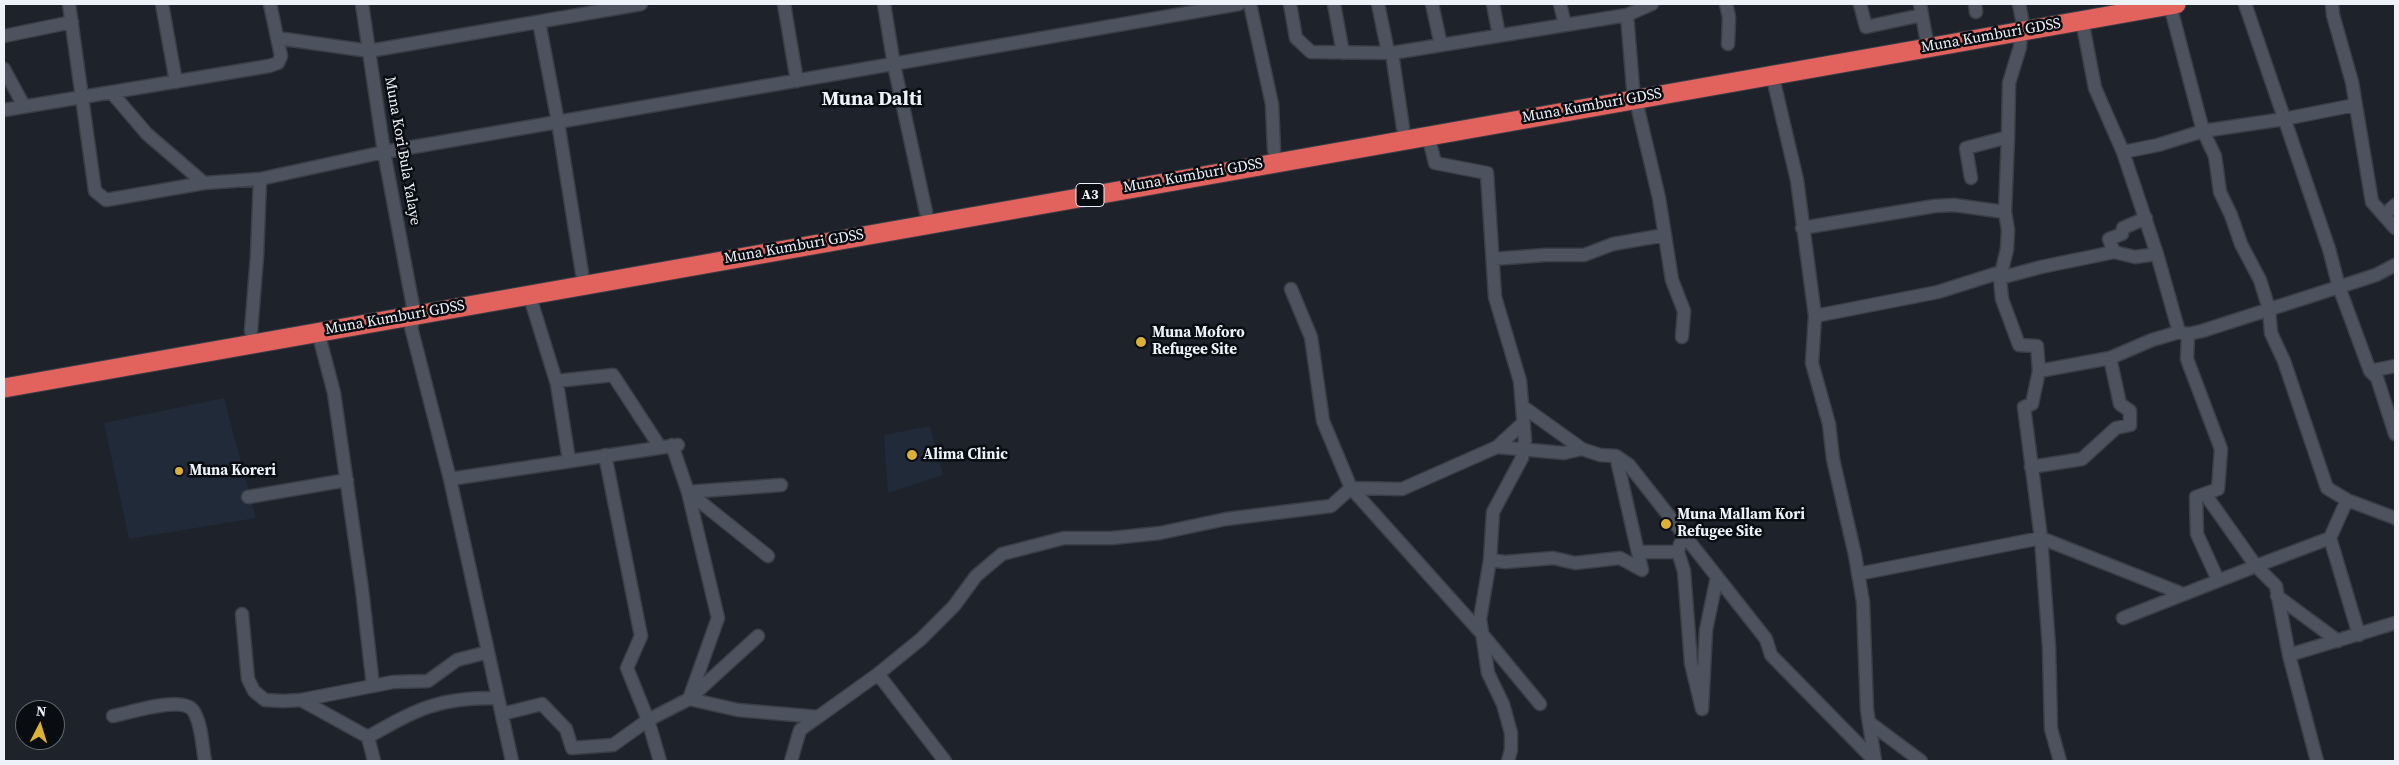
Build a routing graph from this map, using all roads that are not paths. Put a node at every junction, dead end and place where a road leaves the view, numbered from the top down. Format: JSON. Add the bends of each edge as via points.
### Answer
{"nodes":[{"id":1,"x":69,"y":4,"type":"edge"},
{"id":2,"x":162,"y":4,"type":"edge"},
{"id":3,"x":270,"y":4,"type":"edge"},
{"id":4,"x":362,"y":4,"type":"edge"},
{"id":5,"x":641,"y":4,"type":"edge"},
{"id":6,"x":784,"y":4,"type":"edge"},
{"id":7,"x":884,"y":4,"type":"edge"},
{"id":8,"x":1239,"y":4,"type":"edge"},
{"id":9,"x":1250,"y":4,"type":"edge"},
{"id":10,"x":1290,"y":4,"type":"edge"},
{"id":11,"x":1334,"y":4,"type":"edge"},
{"id":12,"x":1378,"y":4,"type":"edge"},
{"id":13,"x":1432,"y":4,"type":"edge"},
{"id":14,"x":1493,"y":4,"type":"edge"},
{"id":15,"x":1560,"y":4,"type":"edge"},
{"id":16,"x":1652,"y":4,"type":"edge"},
{"id":17,"x":1726,"y":4,"type":"edge"},
{"id":18,"x":1860,"y":4,"type":"edge"},
{"id":19,"x":2106,"y":4,"type":"edge"},
{"id":20,"x":2173,"y":4,"type":"edge"},
{"id":21,"x":2245,"y":4,"type":"edge"},
{"id":22,"x":2332,"y":4,"type":"edge"},
{"id":23,"x":1921,"y":9,"type":"edge"},
{"id":24,"x":1621,"y":12,"type":"edge"},
{"id":25,"x":2020,"y":18,"type":"edge"},
{"id":26,"x":2082,"y":20,"type":"junction"},
{"id":27,"x":72,"y":22,"type":"junction"},
{"id":28,"x":539,"y":22,"type":"junction"},
{"id":29,"x":1565,"y":25,"type":"junction"},
{"id":30,"x":1499,"y":35,"type":"junction"},
{"id":31,"x":4,"y":36,"type":"edge"},
{"id":32,"x":1926,"y":37,"type":"junction"},
{"id":33,"x":277,"y":38,"type":"junction"},
{"id":34,"x":1728,"y":44,"type":"dead end"},
{"id":35,"x":1441,"y":45,"type":"junction"},
{"id":36,"x":369,"y":51,"type":"junction"},
{"id":37,"x":1390,"y":52,"type":"junction"},
{"id":38,"x":1343,"y":53,"type":"junction"},
{"id":39,"x":894,"y":64,"type":"junction"},
{"id":40,"x":4,"y":69,"type":"edge"},
{"id":41,"x":1772,"y":74,"type":"junction"},
{"id":42,"x":797,"y":81,"type":"junction"},
{"id":43,"x":176,"y":82,"type":"junction"},
{"id":44,"x":112,"y":93,"type":"junction"},
{"id":45,"x":1634,"y":93,"type":"junction"},
{"id":46,"x":82,"y":98,"type":"junction"},
{"id":47,"x":2355,"y":105,"type":"junction"},
{"id":48,"x":24,"y":106,"type":"junction"},
{"id":49,"x":4,"y":110,"type":"edge"},
{"id":50,"x":2284,"y":119,"type":"junction"},
{"id":51,"x":558,"y":122,"type":"junction"},
{"id":52,"x":1403,"y":128,"type":"junction"},
{"id":53,"x":2203,"y":131,"type":"junction"},
{"id":54,"x":1428,"y":135,"type":"junction"},
{"id":55,"x":2008,"y":137,"type":"junction"},
{"id":56,"x":1274,"y":150,"type":"junction"},
{"id":57,"x":384,"y":152,"type":"junction"},
{"id":58,"x":2123,"y":152,"type":"junction"},
{"id":59,"x":1971,"y":178,"type":"dead end"},
{"id":60,"x":260,"y":179,"type":"junction"},
{"id":61,"x":204,"y":182,"type":"junction"},
{"id":62,"x":2395,"y":205,"type":"edge"},
{"id":63,"x":926,"y":212,"type":"junction"},
{"id":64,"x":2005,"y":212,"type":"junction"},
{"id":65,"x":2384,"y":215,"type":"junction"},
{"id":66,"x":2146,"y":218,"type":"junction"},
{"id":67,"x":1802,"y":228,"type":"junction"},
{"id":68,"x":2395,"y":228,"type":"edge"},
{"id":69,"x":1665,"y":235,"type":"junction"},
{"id":70,"x":2114,"y":252,"type":"junction"},
{"id":71,"x":2157,"y":254,"type":"junction"},
{"id":72,"x":1493,"y":259,"type":"junction"},
{"id":73,"x":2395,"y":265,"type":"edge"},
{"id":74,"x":582,"y":273,"type":"junction"},
{"id":75,"x":2001,"y":275,"type":"junction"},
{"id":76,"x":2339,"y":287,"type":"junction"},
{"id":77,"x":1291,"y":289,"type":"dead end"},
{"id":78,"x":529,"y":294,"type":"junction"},
{"id":79,"x":414,"y":309,"type":"junction"},
{"id":80,"x":2269,"y":309,"type":"junction"},
{"id":81,"x":1815,"y":316,"type":"junction"},
{"id":82,"x":251,"y":331,"type":"junction"},
{"id":83,"x":318,"y":332,"type":"junction"},
{"id":84,"x":2184,"y":333,"type":"junction"},
{"id":85,"x":1682,"y":336,"type":"dead end"},
{"id":86,"x":2110,"y":358,"type":"junction"},
{"id":87,"x":2395,"y":366,"type":"edge"},
{"id":88,"x":2039,"y":371,"type":"junction"},
{"id":89,"x":2370,"y":371,"type":"junction"},
{"id":90,"x":4,"y":375,"type":"edge"},
{"id":91,"x":556,"y":381,"type":"junction"},
{"id":92,"x":4,"y":388,"type":"edge"},
{"id":93,"x":1522,"y":406,"type":"junction"},
{"id":94,"x":1524,"y":423,"type":"junction"},
{"id":95,"x":2395,"y":434,"type":"edge"},
{"id":96,"x":670,"y":446,"type":"junction"},
{"id":97,"x":1496,"y":447,"type":"junction"},
{"id":98,"x":1523,"y":449,"type":"junction"},
{"id":99,"x":1582,"y":449,"type":"junction"},
{"id":100,"x":605,"y":454,"type":"junction"},
{"id":101,"x":1616,"y":456,"type":"junction"},
{"id":102,"x":569,"y":460,"type":"junction"},
{"id":103,"x":2031,"y":467,"type":"junction"},
{"id":104,"x":450,"y":479,"type":"junction"},
{"id":105,"x":347,"y":480,"type":"junction"},
{"id":106,"x":781,"y":485,"type":"dead end"},
{"id":107,"x":1351,"y":488,"type":"junction"},
{"id":108,"x":688,"y":492,"type":"junction"},
{"id":109,"x":2205,"y":494,"type":"junction"},
{"id":110,"x":248,"y":497,"type":"dead end"},
{"id":111,"x":2347,"y":500,"type":"junction"},
{"id":112,"x":2395,"y":518,"type":"edge"},
{"id":113,"x":1682,"y":533,"type":"junction"},
{"id":114,"x":2041,"y":538,"type":"junction"},
{"id":115,"x":2330,"y":538,"type":"junction"},
{"id":116,"x":1638,"y":552,"type":"junction"},
{"id":117,"x":1678,"y":552,"type":"junction"},
{"id":118,"x":768,"y":556,"type":"dead end"},
{"id":119,"x":1490,"y":560,"type":"junction"},
{"id":120,"x":2256,"y":566,"type":"junction"},
{"id":121,"x":1858,"y":574,"type":"junction"},
{"id":122,"x":1717,"y":577,"type":"junction"},
{"id":123,"x":2218,"y":580,"type":"junction"},
{"id":124,"x":2183,"y":594,"type":"junction"},
{"id":125,"x":2277,"y":596,"type":"junction"},
{"id":126,"x":242,"y":614,"type":"dead end"},
{"id":127,"x":2123,"y":618,"type":"dead end"},
{"id":128,"x":2395,"y":623,"type":"edge"},
{"id":129,"x":1483,"y":635,"type":"junction"},
{"id":130,"x":2359,"y":635,"type":"junction"},
{"id":131,"x":758,"y":636,"type":"dead end"},
{"id":132,"x":2338,"y":641,"type":"junction"},
{"id":133,"x":488,"y":652,"type":"junction"},
{"id":134,"x":2289,"y":655,"type":"junction"},
{"id":135,"x":878,"y":674,"type":"junction"},
{"id":136,"x":373,"y":686,"type":"junction"},
{"id":137,"x":498,"y":698,"type":"junction"},
{"id":138,"x":690,"y":699,"type":"junction"},
{"id":139,"x":301,"y":700,"type":"junction"},
{"id":140,"x":1540,"y":704,"type":"dead end"},
{"id":141,"x":502,"y":714,"type":"junction"},
{"id":142,"x":113,"y":716,"type":"dead end"},
{"id":143,"x":818,"y":717,"type":"junction"},
{"id":144,"x":648,"y":720,"type":"junction"},
{"id":145,"x":1870,"y":723,"type":"junction"},
{"id":146,"x":368,"y":737,"type":"junction"},
{"id":147,"x":205,"y":761,"type":"edge"},
{"id":148,"x":374,"y":761,"type":"edge"},
{"id":149,"x":512,"y":761,"type":"edge"},
{"id":150,"x":660,"y":761,"type":"edge"},
{"id":151,"x":791,"y":761,"type":"edge"},
{"id":152,"x":945,"y":761,"type":"edge"},
{"id":153,"x":1508,"y":761,"type":"edge"},
{"id":154,"x":1875,"y":761,"type":"edge"},
{"id":155,"x":1921,"y":761,"type":"edge"},
{"id":156,"x":2060,"y":761,"type":"edge"},
{"id":157,"x":2317,"y":761,"type":"edge"}],
"edges":[{"from":1,"to":27,"type":"street"},
{"from":2,"to":43,"type":"street"},
{"from":3,"to":33,"type":"street"},
{"from":4,"to":36,"type":"street","name":"Muna Kori Bula Yalaye"},
{"from":5,"to":28,"type":"street"},
{"from":6,"to":42,"type":"street"},
{"from":7,"to":39,"type":"street"},
{"from":8,"to":39,"type":"street"},
{"from":9,"to":56,"type":"street","via":[[1272,104]]},
{"from":10,"to":38,"type":"street","via":[[1296,38],[1311,52]]},
{"from":11,"to":38,"type":"street"},
{"from":12,"to":37,"type":"street"},
{"from":13,"to":35,"type":"street"},
{"from":14,"to":30,"type":"street"},
{"from":15,"to":29,"type":"street"},
{"from":16,"to":24,"type":"street"},
{"from":17,"to":34,"type":"street"},
{"from":18,"to":23,"type":"street","via":[[1866,27]]},
{"from":19,"to":25,"type":"highway","name":"Muna Kumburi GDSS","number":"A3"},
{"from":20,"to":26,"type":"highway","name":"Muna Kumburi GDSS","number":"A3"},
{"from":20,"to":53,"type":"street"},
{"from":21,"to":50,"type":"street"},
{"from":22,"to":47,"type":"street"},
{"from":23,"to":32,"type":"street"},
{"from":24,"to":29,"type":"street"},
{"from":24,"to":45,"type":"street"},
{"from":25,"to":26,"type":"highway","name":"Muna Kumburi GDSS","number":"A3"},
{"from":25,"to":32,"type":"highway","name":"Muna Kumburi GDSS","number":"A3"},
{"from":25,"to":41,"type":"highway","name":"Muna Kumburi GDSS","number":"A3"},
{"from":25,"to":55,"type":"street","via":[[2020,47],[2009,83]]},
{"from":26,"to":58,"type":"street","via":[[2095,88]]},
{"from":27,"to":31,"type":"street"},
{"from":27,"to":46,"type":"street"},
{"from":28,"to":36,"type":"street"},
{"from":28,"to":51,"type":"street"},
{"from":29,"to":30,"type":"street"},
{"from":30,"to":35,"type":"street"},
{"from":32,"to":45,"type":"highway","name":"Muna Kumburi GDSS","number":"A3"},
{"from":33,"to":36,"type":"street"},
{"from":33,"to":43,"type":"street","via":[[281,56],[278,63]]},
{"from":35,"to":37,"type":"street"},
{"from":36,"to":57,"type":"street","name":"Muna Kori Bula Yalaye"},
{"from":37,"to":38,"type":"street"},
{"from":37,"to":52,"type":"street"},
{"from":39,"to":42,"type":"street"},
{"from":39,"to":63,"type":"street"},
{"from":40,"to":48,"type":"street"},
{"from":41,"to":45,"type":"highway","name":"Muna Kumburi GDSS","number":"A3"},
{"from":41,"to":67,"type":"street","via":[[1796,180]]},
{"from":42,"to":51,"type":"street"},
{"from":43,"to":44,"type":"street"},
{"from":44,"to":46,"type":"street"},
{"from":44,"to":61,"type":"street","via":[[146,134]]},
{"from":45,"to":52,"type":"highway","name":"Muna Kumburi GDSS","number":"A3"},
{"from":45,"to":54,"type":"highway","name":"Muna Kumburi GDSS","number":"A3"},
{"from":45,"to":69,"type":"street"},
{"from":46,"to":48,"type":"street"},
{"from":46,"to":61,"type":"street","via":[[95,191],[106,200]]},
{"from":47,"to":50,"type":"street"},
{"from":47,"to":65,"type":"street","via":[[2372,202]]},
{"from":48,"to":49,"type":"street"},
{"from":50,"to":53,"type":"street"},
{"from":50,"to":76,"type":"street"},
{"from":51,"to":57,"type":"street"},
{"from":51,"to":74,"type":"street"},
{"from":52,"to":56,"type":"highway","name":"Muna Kumburi GDSS","number":"A3"},
{"from":53,"to":58,"type":"street"},
{"from":53,"to":80,"type":"street","via":[[2216,156],[2220,192],[2260,280]]},
{"from":54,"to":72,"type":"street","via":[[1435,163],[1487,173]]},
{"from":54,"to":78,"type":"highway","name":"Muna Kumburi GDSS","number":"A3"},
{"from":55,"to":59,"type":"street","via":[[1966,148]]},
{"from":55,"to":64,"type":"street"},
{"from":56,"to":63,"type":"highway","name":"Muna Kumburi GDSS","number":"A3"},
{"from":57,"to":60,"type":"street"},
{"from":57,"to":79,"type":"street","name":"Muna Kori Bula Yalaye"},
{"from":58,"to":66,"type":"street"},
{"from":60,"to":61,"type":"street"},
{"from":60,"to":82,"type":"street"},
{"from":62,"to":65,"type":"street"},
{"from":63,"to":74,"type":"highway","name":"Muna Kumburi GDSS","number":"A3"},
{"from":64,"to":67,"type":"street","via":[[1954,205],[1935,206]]},
{"from":64,"to":75,"type":"street","via":[[2007,249]]},
{"from":65,"to":68,"type":"street"},
{"from":66,"to":70,"type":"street","via":[[2123,228],[2122,234],[2109,239]]},
{"from":66,"to":71,"type":"street"},
{"from":67,"to":81,"type":"street"},
{"from":69,"to":72,"type":"street","via":[[1612,244],[1584,255]]},
{"from":69,"to":85,"type":"street","via":[[1672,280],[1684,312]]},
{"from":70,"to":71,"type":"street","via":[[2134,257]]},
{"from":70,"to":75,"type":"street"},
{"from":71,"to":84,"type":"street"},
{"from":72,"to":93,"type":"street","via":[[1495,297],[1520,381]]},
{"from":73,"to":76,"type":"street"},
{"from":74,"to":79,"type":"highway","name":"Muna Kumburi GDSS","number":"A3"},
{"from":75,"to":81,"type":"street","via":[[1938,292]]},
{"from":75,"to":88,"type":"street","via":[[2002,299],[2019,345],[2037,346]]},
{"from":76,"to":80,"type":"street"},
{"from":76,"to":89,"type":"street"},
{"from":77,"to":107,"type":"street","via":[[1311,337],[1323,421]]},
{"from":78,"to":79,"type":"highway","name":"Muna Kumburi GDSS","number":"A3"},
{"from":78,"to":91,"type":"street"},
{"from":79,"to":82,"type":"highway","name":"Muna Kumburi GDSS","number":"A3"},
{"from":79,"to":83,"type":"highway","name":"Muna Kumburi GDSS","number":"A3"},
{"from":79,"to":104,"type":"street","name":"Muna Kori Bula Yalaye","via":[[412,326]]},
{"from":80,"to":84,"type":"street"},
{"from":80,"to":111,"type":"street","via":[[2270,333],[2284,360],[2326,488]]},
{"from":81,"to":121,"type":"street","via":[[1812,363],[1830,424],[1832,459]]},
{"from":82,"to":90,"type":"highway","name":"Muna Kumburi GDSS","number":"A3"},
{"from":83,"to":92,"type":"highway","name":"Muna Kumburi GDSS","number":"A3"},
{"from":83,"to":105,"type":"street","via":[[334,393]]},
{"from":84,"to":86,"type":"street"},
{"from":84,"to":109,"type":"street","via":[[2187,359],[2221,449],[2218,489]]},
{"from":86,"to":88,"type":"street"},
{"from":86,"to":103,"type":"street","via":[[2120,404],[2130,411],[2130,425],[2116,428],[2082,459]]},
{"from":87,"to":89,"type":"street"},
{"from":88,"to":103,"type":"street","via":[[2032,404],[2024,407]]},
{"from":89,"to":95,"type":"street","via":[[2377,378]]},
{"from":91,"to":96,"type":"street","via":[[613,375]]},
{"from":91,"to":102,"type":"street"},
{"from":93,"to":94,"type":"street"},
{"from":93,"to":99,"type":"street"},
{"from":94,"to":97,"type":"street"},
{"from":94,"to":98,"type":"street"},
{"from":96,"to":100,"type":"street"},
{"from":96,"to":108,"type":"street"},
{"from":97,"to":98,"type":"street"},
{"from":97,"to":107,"type":"street","via":[[1402,489]]},
{"from":98,"to":99,"type":"street","via":[[1564,452]]},
{"from":98,"to":119,"type":"street","via":[[1522,458],[1493,512]]},
{"from":99,"to":101,"type":"street"},
{"from":100,"to":102,"type":"street"},
{"from":100,"to":144,"type":"street","via":[[641,636],[627,668]]},
{"from":101,"to":113,"type":"street","via":[[1629,465]]},
{"from":101,"to":116,"type":"street"},
{"from":102,"to":104,"type":"street"},
{"from":103,"to":114,"type":"street"},
{"from":104,"to":133,"type":"street","name":"Muna Kori Bula Yalaye"},
{"from":105,"to":110,"type":"street"},
{"from":105,"to":136,"type":"street"},
{"from":106,"to":108,"type":"street"},
{"from":107,"to":129,"type":"street"},
{"from":107,"to":135,"type":"street","via":[[1331,506],[1226,519],[1160,533],[1064,538],[1002,554],[976,576],[954,606],[921,639]]},
{"from":108,"to":118,"type":"street"},
{"from":108,"to":138,"type":"street","via":[[718,618]]},
{"from":109,"to":120,"type":"street"},
{"from":109,"to":123,"type":"street","via":[[2196,498],[2197,534]]},
{"from":111,"to":112,"type":"street"},
{"from":111,"to":115,"type":"street"},
{"from":113,"to":117,"type":"street"},
{"from":113,"to":122,"type":"street"},
{"from":114,"to":121,"type":"street"},
{"from":114,"to":124,"type":"street"},
{"from":114,"to":156,"type":"street","via":[[2051,729]]},
{"from":115,"to":120,"type":"street"},
{"from":115,"to":130,"type":"street"},
{"from":116,"to":117,"type":"street"},
{"from":116,"to":119,"type":"street","via":[[1642,570],[1620,558],[1575,563],[1553,558]]},
{"from":117,"to":122,"type":"street","via":[[1684,571],[1691,663],[1702,709],[1706,630]]},
{"from":119,"to":129,"type":"street","via":[[1480,619]]},
{"from":120,"to":123,"type":"street"},
{"from":120,"to":125,"type":"street","via":[[2276,586]]},
{"from":121,"to":145,"type":"street"},
{"from":122,"to":154,"type":"street","via":[[1766,639],[1770,655]]},
{"from":123,"to":124,"type":"street"},
{"from":124,"to":127,"type":"street"},
{"from":125,"to":132,"type":"street"},
{"from":125,"to":134,"type":"street"},
{"from":126,"to":139,"type":"street","via":[[248,679],[254,690],[265,700]]},
{"from":128,"to":130,"type":"street"},
{"from":129,"to":140,"type":"street"},
{"from":129,"to":153,"type":"street","via":[[1488,673],[1503,704],[1511,733]]},
{"from":130,"to":132,"type":"street"},
{"from":131,"to":138,"type":"street"},
{"from":132,"to":134,"type":"street"},
{"from":133,"to":136,"type":"street","via":[[457,660],[428,681]]},
{"from":133,"to":137,"type":"street","name":"Muna Kori Bula Yalaye"},
{"from":134,"to":157,"type":"street"},
{"from":135,"to":143,"type":"street"},
{"from":135,"to":152,"type":"street"},
{"from":136,"to":139,"type":"street"},
{"from":137,"to":141,"type":"street","name":"Muna Kori Bula Yalaye"},
{"from":137,"to":146,"type":"street","via":[[448,700],[416,710]]},
{"from":138,"to":143,"type":"street","via":[[738,710]]},
{"from":138,"to":144,"type":"street"},
{"from":139,"to":146,"type":"street"},
{"from":141,"to":144,"type":"street","via":[[542,704],[566,729],[572,748],[613,745]]},
{"from":141,"to":149,"type":"street","name":"Muna Kori Bula Yalaye"},
{"from":142,"to":147,"type":"street","via":[[172,704],[188,706],[194,711]]},
{"from":143,"to":151,"type":"street","via":[[800,730]]},
{"from":144,"to":150,"type":"street"},
{"from":145,"to":154,"type":"street"},
{"from":145,"to":155,"type":"street"},
{"from":146,"to":148,"type":"street"}]}
